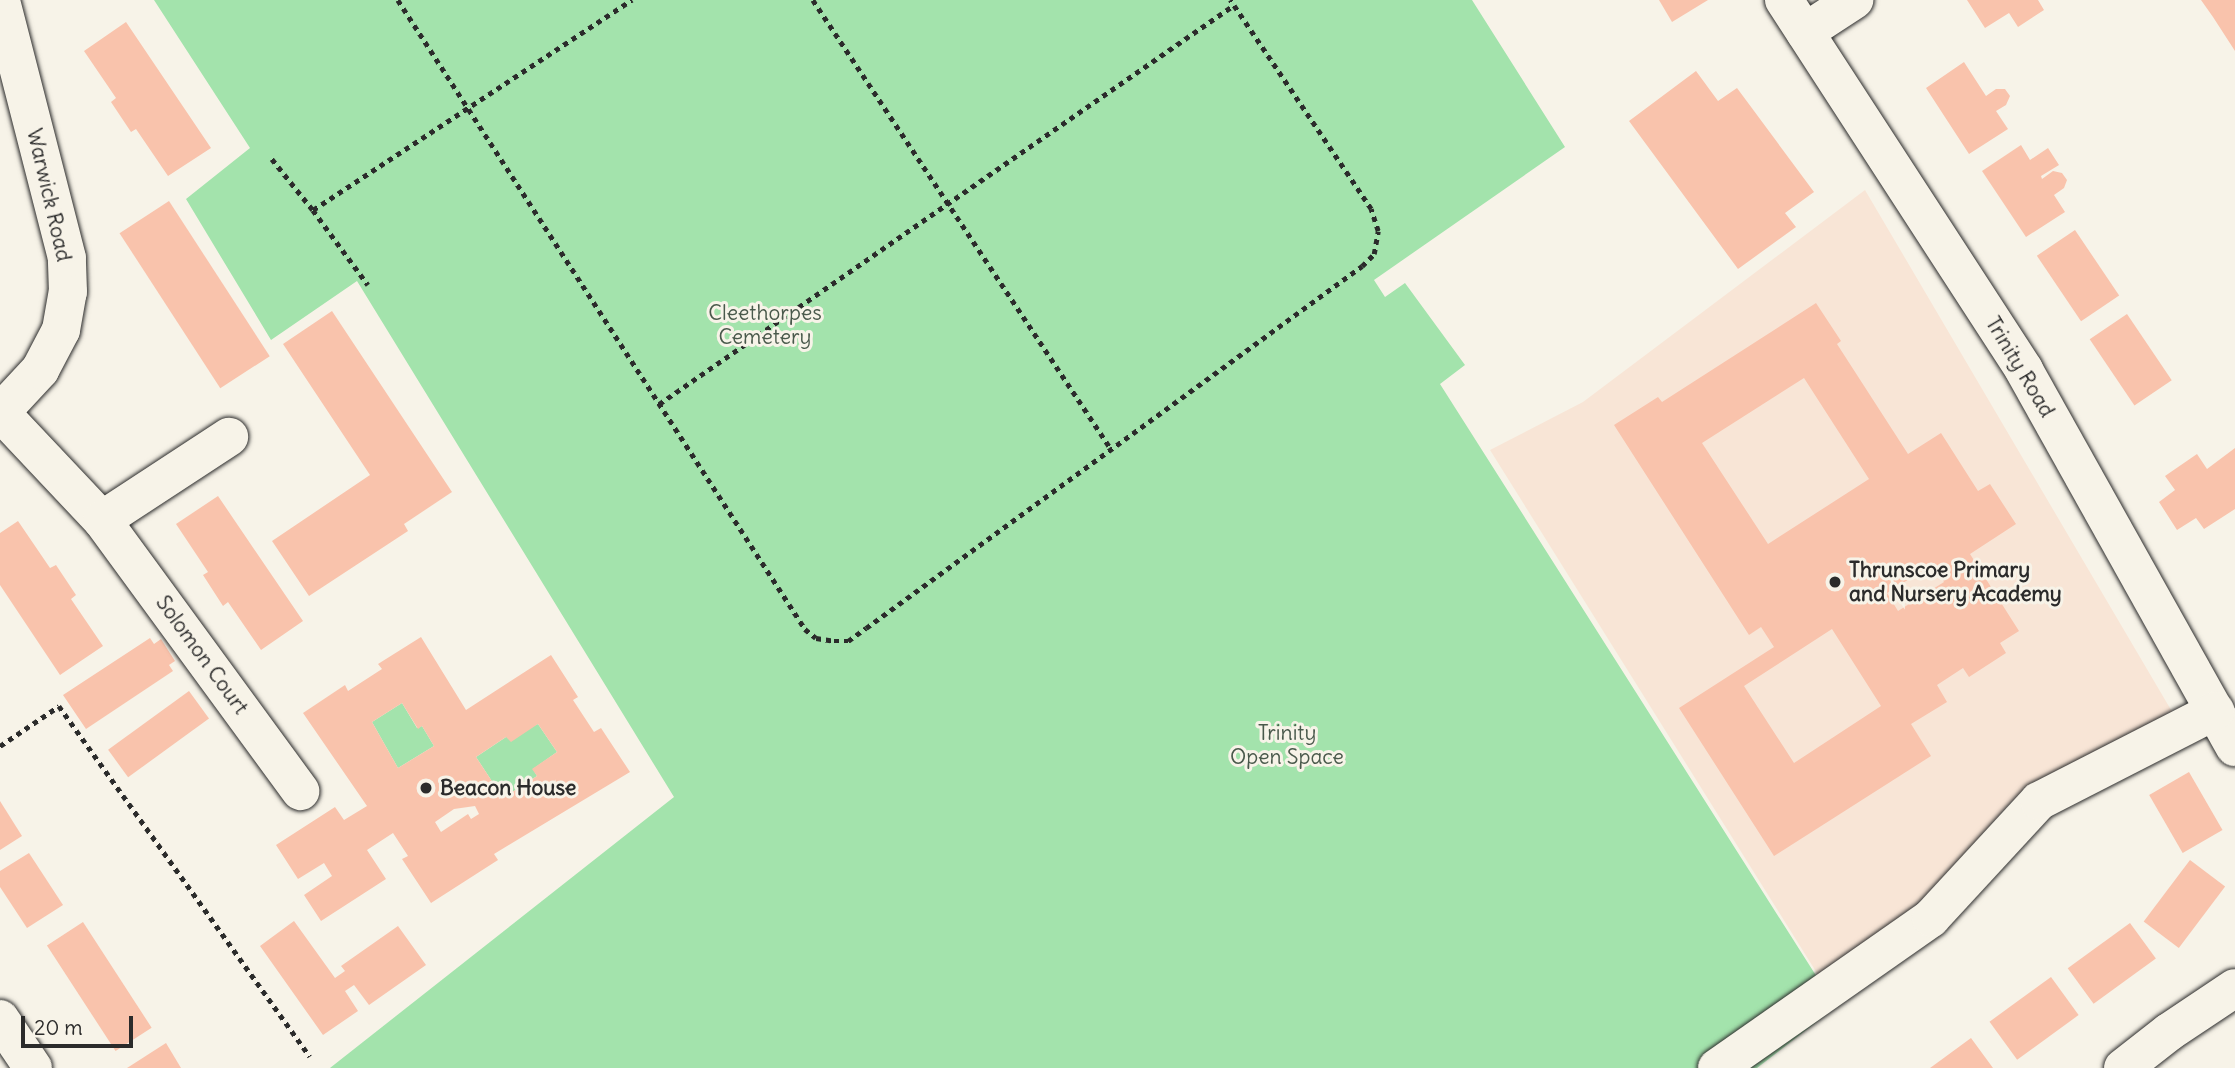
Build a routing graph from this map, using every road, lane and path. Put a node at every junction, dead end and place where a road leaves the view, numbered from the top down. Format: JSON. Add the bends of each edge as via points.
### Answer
{"nodes":[{"id":1,"x":398,"y":0,"type":"edge"},
{"id":2,"x":632,"y":0,"type":"edge"},
{"id":3,"x":813,"y":0,"type":"edge"},
{"id":4,"x":1784,"y":0,"type":"edge"},
{"id":5,"x":1854,"y":0,"type":"edge"},
{"id":6,"x":1,"y":1,"type":"edge"},
{"id":7,"x":1232,"y":3,"type":"edge"},
{"id":8,"x":1805,"y":32,"type":"junction"},
{"id":9,"x":468,"y":109,"type":"junction"},
{"id":10,"x":272,"y":159,"type":"dead end"},
{"id":11,"x":947,"y":202,"type":"junction"},
{"id":12,"x":313,"y":211,"type":"junction"},
{"id":13,"x":368,"y":285,"type":"dead end"},
{"id":14,"x":659,"y":404,"type":"junction"},
{"id":15,"x":0,"y":413,"type":"edge"},
{"id":16,"x":229,"y":436,"type":"dead end"},
{"id":17,"x":1111,"y":449,"type":"junction"},
{"id":18,"x":102,"y":520,"type":"junction"},
{"id":19,"x":2227,"y":726,"type":"edge"},
{"id":20,"x":0,"y":746,"type":"edge"},
{"id":21,"x":300,"y":791,"type":"dead end"},
{"id":22,"x":2235,"y":988,"type":"edge"},
{"id":23,"x":0,"y":1019,"type":"edge"},
{"id":24,"x":310,"y":1056,"type":"dead end"},
{"id":25,"x":33,"y":1068,"type":"edge"},
{"id":26,"x":1717,"y":1068,"type":"edge"},
{"id":27,"x":2123,"y":1068,"type":"edge"}],
"edges":[{"from":1,"to":9,"type":"path"},
{"from":2,"to":9,"type":"path"},
{"from":3,"to":11,"type":"path"},
{"from":4,"to":8,"type":"street","name":"Trinity Road"},
{"from":5,"to":8,"type":"street"},
{"from":6,"to":15,"type":"street","name":"Warwick Road","via":[[67,258],[68,292],[61,330],[40,370]]},
{"from":7,"to":11,"type":"path"},
{"from":7,"to":17,"type":"path","via":[[1371,209],[1378,231],[1374,254]]},
{"from":8,"to":19,"type":"street","name":"Trinity Road","via":[[2024,370]]},
{"from":9,"to":12,"type":"path"},
{"from":9,"to":14,"type":"path"},
{"from":10,"to":12,"type":"path"},
{"from":11,"to":14,"type":"path"},
{"from":11,"to":17,"type":"path"},
{"from":12,"to":13,"type":"path"},
{"from":14,"to":17,"type":"path","via":[[805,629],[816,638],[834,641],[848,641]]},
{"from":15,"to":18,"type":"street","name":"Solomon Court"},
{"from":16,"to":18,"type":"street"},
{"from":18,"to":21,"type":"street","name":"Solomon Court"},
{"from":19,"to":26,"type":"street","via":[[2039,801],[1931,918]]},
{"from":20,"to":24,"type":"path","via":[[59,706]]},
{"from":22,"to":27,"type":"street"},
{"from":23,"to":25,"type":"street"}]}
